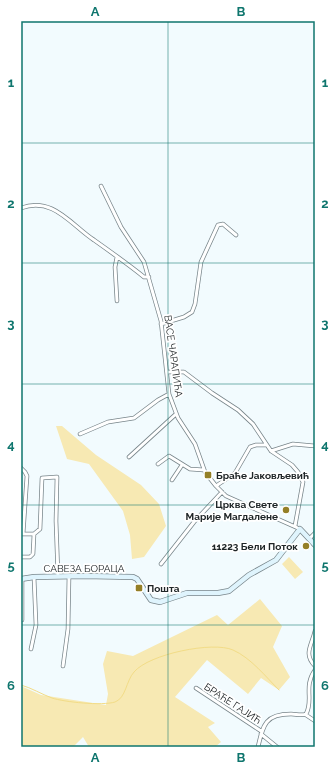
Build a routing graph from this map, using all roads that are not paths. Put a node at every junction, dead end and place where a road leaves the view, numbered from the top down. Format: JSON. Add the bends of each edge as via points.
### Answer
{"nodes":[{"id":1,"x":101,"y":186,"type":"dead end"},
{"id":2,"x":21,"y":208,"type":"edge"},
{"id":3,"x":236,"y":235,"type":"dead end"},
{"id":4,"x":117,"y":257,"type":"junction"},
{"id":5,"x":149,"y":277,"type":"junction"},
{"id":6,"x":117,"y":301,"type":"dead end"},
{"id":7,"x":161,"y":324,"type":"junction"},
{"id":8,"x":167,"y":372,"type":"junction"},
{"id":9,"x":169,"y":394,"type":"junction"},
{"id":10,"x":176,"y":414,"type":"junction"},
{"id":11,"x":80,"y":434,"type":"dead end"},
{"id":12,"x":266,"y":445,"type":"junction"},
{"id":13,"x":315,"y":446,"type":"edge"},
{"id":14,"x":271,"y":451,"type":"junction"},
{"id":15,"x":128,"y":457,"type":"dead end"},
{"id":16,"x":158,"y":464,"type":"dead end"},
{"id":17,"x":182,"y":465,"type":"junction"},
{"id":18,"x":21,"y":468,"type":"edge"},
{"id":19,"x":204,"y":470,"type":"junction"},
{"id":20,"x":172,"y":480,"type":"dead end"},
{"id":21,"x":216,"y":486,"type":"junction"},
{"id":22,"x":222,"y":492,"type":"junction"},
{"id":23,"x":295,"y":526,"type":"junction"},
{"id":24,"x":300,"y":529,"type":"junction"},
{"id":25,"x":315,"y":532,"type":"edge"},
{"id":26,"x":22,"y":534,"type":"edge"},
{"id":27,"x":34,"y":534,"type":"junction"},
{"id":28,"x":310,"y":538,"type":"junction"},
{"id":29,"x":315,"y":545,"type":"edge"},
{"id":30,"x":21,"y":557,"type":"edge"},
{"id":31,"x":161,"y":564,"type":"dead end"},
{"id":32,"x":58,"y":576,"type":"junction"},
{"id":33,"x":69,"y":576,"type":"junction"},
{"id":34,"x":34,"y":577,"type":"junction"},
{"id":35,"x":21,"y":579,"type":"edge"},
{"id":36,"x":22,"y":620,"type":"dead end"},
{"id":37,"x":315,"y":631,"type":"edge"},
{"id":38,"x":31,"y":648,"type":"dead end"},
{"id":39,"x":63,"y":666,"type":"dead end"},
{"id":40,"x":315,"y":666,"type":"edge"},
{"id":41,"x":315,"y":670,"type":"edge"},
{"id":42,"x":196,"y":688,"type":"dead end"},
{"id":43,"x":306,"y":715,"type":"junction"},
{"id":44,"x":315,"y":721,"type":"edge"},
{"id":45,"x":261,"y":733,"type":"junction"},
{"id":46,"x":258,"y":747,"type":"edge"},
{"id":47,"x":278,"y":747,"type":"edge"}],
"edges":[{"from":1,"to":5,"type":"street","name":"ВАСЕ ЧАРАПИЋА","via":[[121,227],[144,262]]},
{"from":2,"to":4,"type":"street","via":[[38,205],[65,215]]},
{"from":3,"to":7,"type":"street","via":[[223,224],[218,225],[201,262],[192,312]]},
{"from":4,"to":5,"type":"street","via":[[144,277]]},
{"from":4,"to":6,"type":"street"},
{"from":5,"to":7,"type":"street","name":"ВАСЕ ЧАРАПИЋА"},
{"from":7,"to":8,"type":"street","name":"ВАСЕ ЧАРАПИЋА"},
{"from":8,"to":9,"type":"street","name":"ВАСЕ ЧАРАПИЋА"},
{"from":8,"to":12,"type":"street","via":[[184,372],[235,407],[253,424]]},
{"from":9,"to":10,"type":"street","name":"ВАСЕ ЧАРАПИЋА"},
{"from":9,"to":11,"type":"street","via":[[134,418],[108,422]]},
{"from":10,"to":15,"type":"street"},
{"from":10,"to":19,"type":"street","name":"ВАСЕ ЧАРАПИЋА","via":[[195,444]]},
{"from":12,"to":14,"type":"street"},
{"from":12,"to":21,"type":"street","via":[[250,447],[235,473]]},
{"from":13,"to":14,"type":"street","via":[[293,444]]},
{"from":14,"to":23,"type":"street","via":[[292,465],[303,478]]},
{"from":16,"to":17,"type":"street","via":[[169,456]]},
{"from":17,"to":19,"type":"street","via":[[190,469]]},
{"from":17,"to":20,"type":"street"},
{"from":18,"to":26,"type":"street","via":[[27,476]]},
{"from":19,"to":21,"type":"street","name":"ВАСЕ ЧАРАПИЋА"},
{"from":21,"to":22,"type":"street","name":"ВАСЕ ЧАРАПИЋА"},
{"from":22,"to":23,"type":"street","name":"ВАСЕ ЧАРАПИЋА"},
{"from":22,"to":31,"type":"street","via":[[191,525]]},
{"from":23,"to":24,"type":"street","name":"ВАСЕ ЧАРАПИЋА"},
{"from":24,"to":28,"type":"street","name":"ВАСЕ ЧАРАПИЋА"},
{"from":24,"to":33,"type":"street","name":"САВЕЗА БОРАЦА","via":[[276,560],[224,592],[187,593],[154,602],[136,578]]},
{"from":25,"to":28,"type":"street"},
{"from":26,"to":27,"type":"street"},
{"from":27,"to":30,"type":"street","via":[[33,554],[30,557]]},
{"from":27,"to":32,"type":"street","via":[[39,530],[43,478],[58,478]]},
{"from":28,"to":29,"type":"street","name":"ВАСЕ ЧАРАПИЋА"},
{"from":32,"to":33,"type":"street","name":"САВЕЗА БОРАЦА"},
{"from":32,"to":34,"type":"street","name":"САВЕЗА БОРАЦА"},
{"from":33,"to":39,"type":"street","via":[[68,629]]},
{"from":34,"to":35,"type":"street","name":"САВЕЗА БОРАЦА"},
{"from":34,"to":38,"type":"street","via":[[35,630]]},
{"from":35,"to":36,"type":"street"},
{"from":37,"to":40,"type":"street","via":[[308,652],[309,659]]},
{"from":41,"to":43,"type":"street","via":[[310,680],[309,708]]},
{"from":42,"to":45,"type":"street","name":"БРАЋЕ ГАЈИЋ"},
{"from":43,"to":44,"type":"street"},
{"from":43,"to":45,"type":"street","via":[[288,714],[272,718],[266,722]]},
{"from":45,"to":46,"type":"street"},
{"from":45,"to":47,"type":"street","name":"БРАЋЕ ГАЈИЋ"}]}
